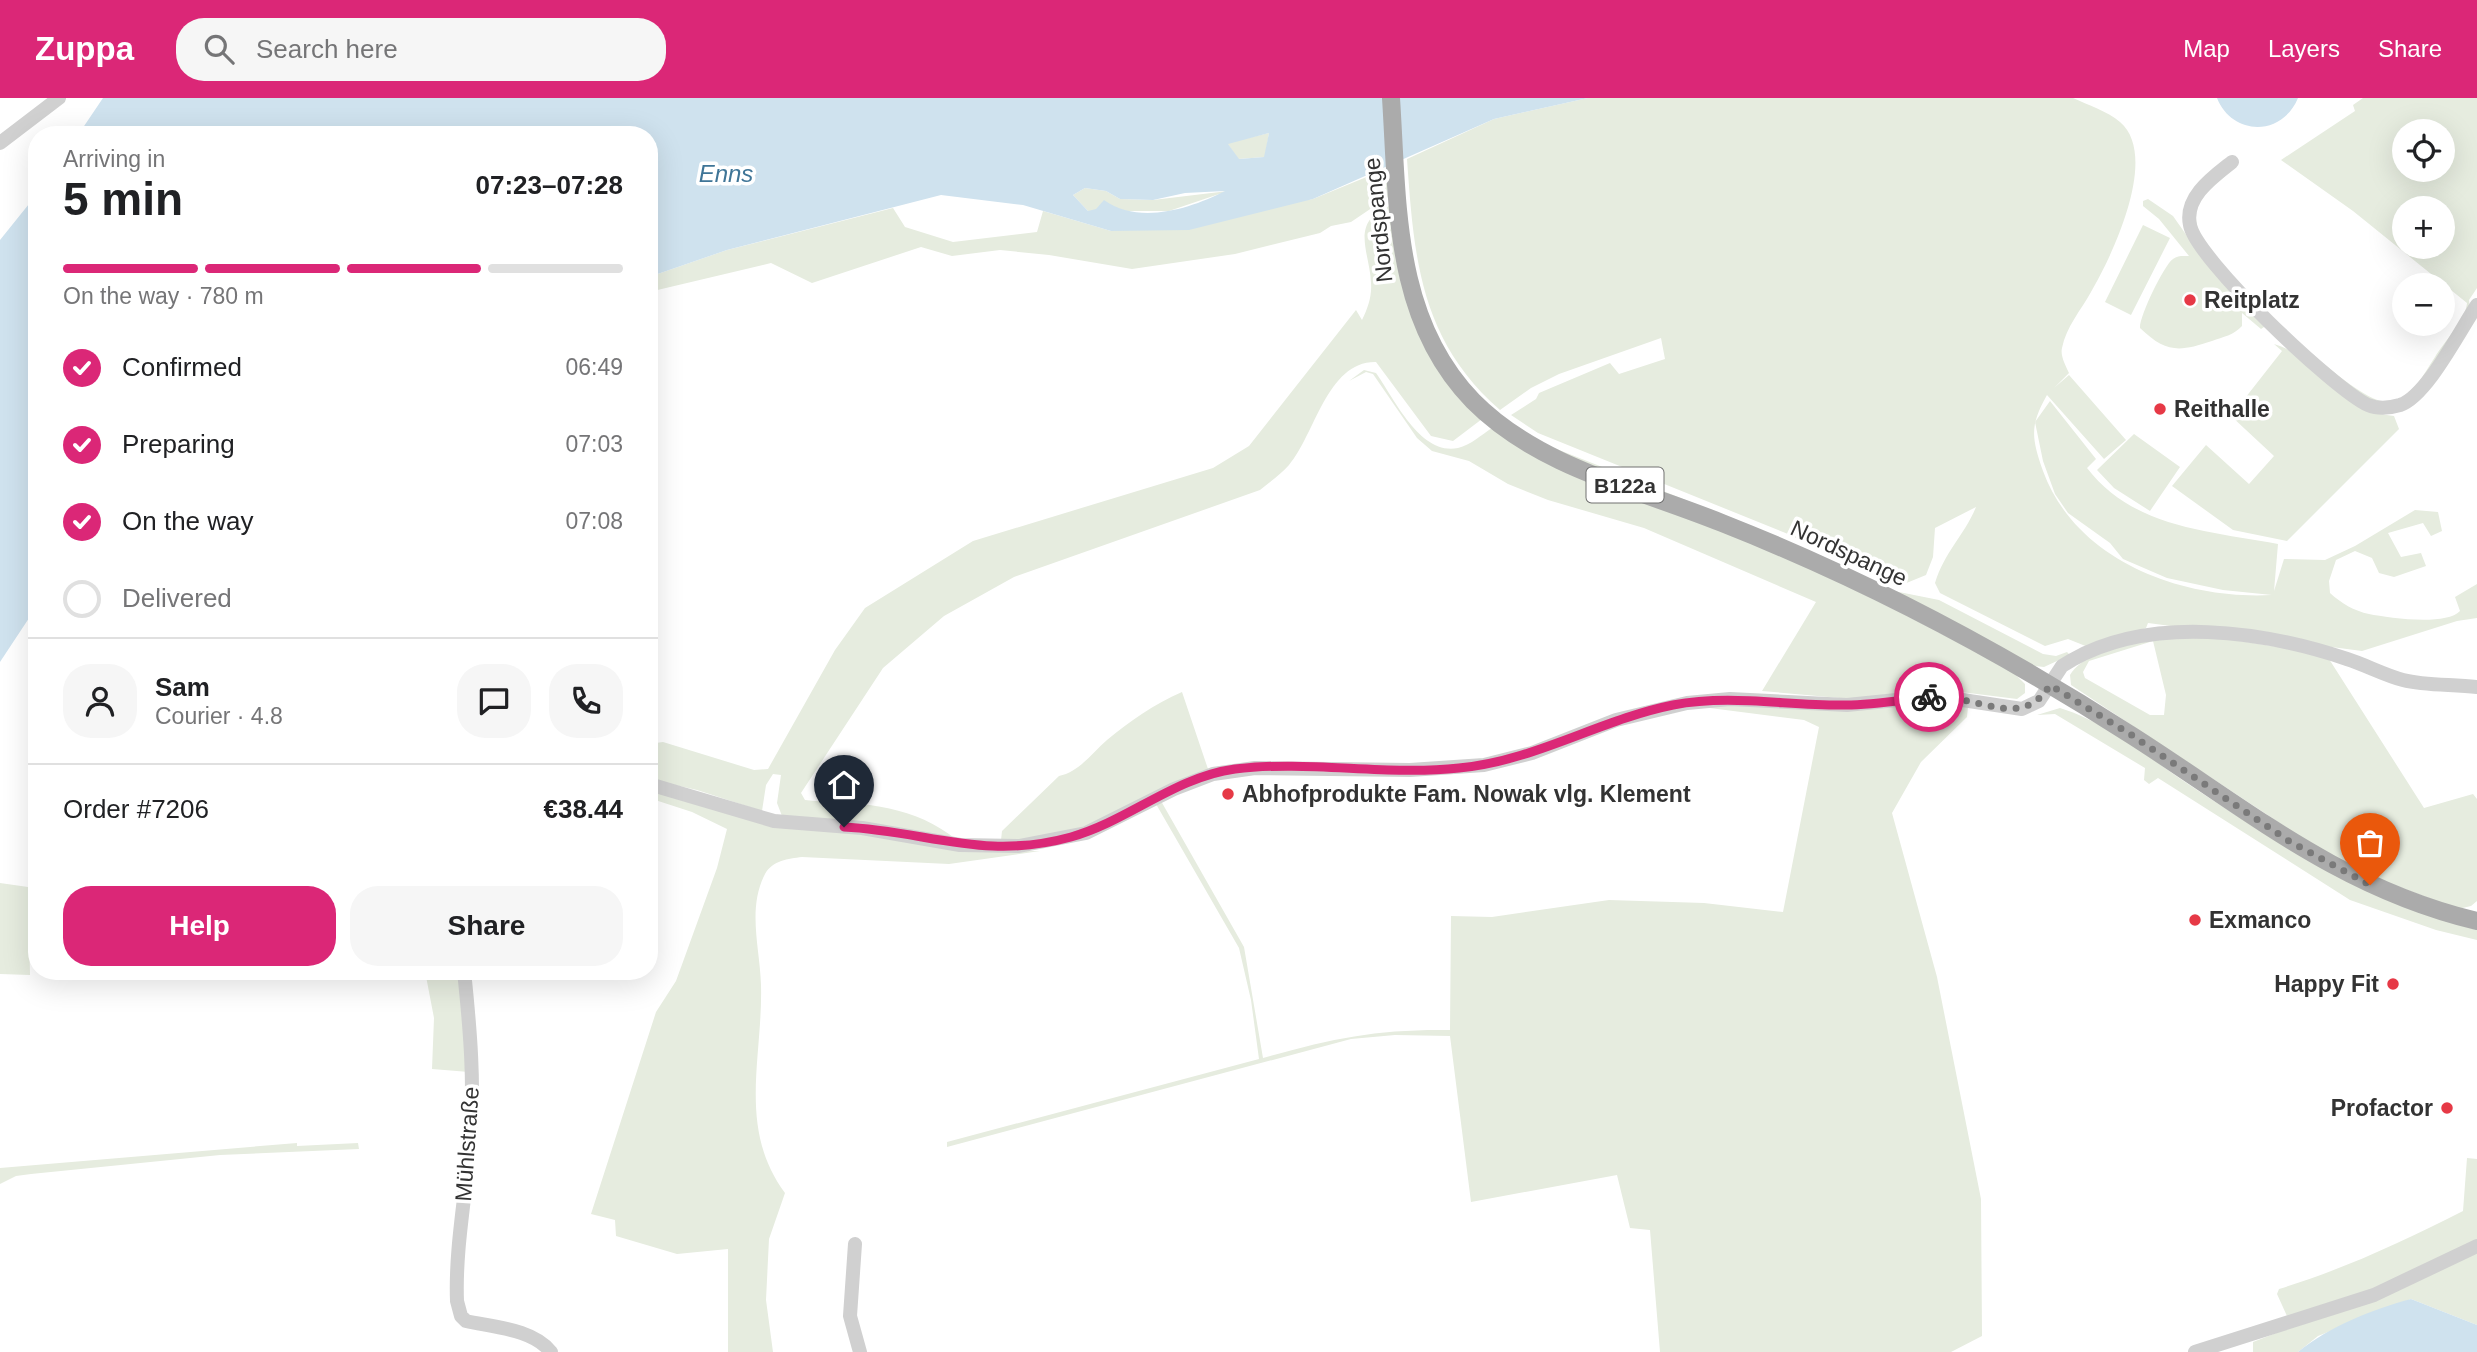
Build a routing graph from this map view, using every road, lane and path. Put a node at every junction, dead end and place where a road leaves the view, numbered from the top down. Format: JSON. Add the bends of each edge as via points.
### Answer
{"nodes":[{"id":1,"x":59,"y":98,"type":"edge"},
{"id":2,"x":1391,"y":98,"type":"edge"},
{"id":3,"x":0,"y":143,"type":"edge"},
{"id":4,"x":2232,"y":162,"type":"dead end"},
{"id":5,"x":2477,"y":305,"type":"edge"},
{"id":6,"x":2050,"y":685,"type":"junction"},
{"id":7,"x":2477,"y":687,"type":"edge"},
{"id":8,"x":658,"y":787,"type":"edge"},
{"id":9,"x":2477,"y":921,"type":"edge"},
{"id":10,"x":465,"y":980,"type":"edge"},
{"id":11,"x":855,"y":1244,"type":"dead end"},
{"id":12,"x":2477,"y":1246,"type":"edge"},
{"id":13,"x":546,"y":1347,"type":"edge"},
{"id":14,"x":860,"y":1352,"type":"edge"},
{"id":15,"x":2195,"y":1352,"type":"edge"}],
"edges":[{"from":1,"to":3,"type":"street"},
{"from":2,"to":6,"type":"main road","name":"Nordspange","number":"B122a","via":[[1399,211],[1411,294],[1430,341],[1472,400],[1507,430],[1555,458],[1737,528],[1843,576]]},
{"from":4,"to":5,"type":"street","via":[[2195,198],[2189,217],[2193,235],[2212,262],[2276,328],[2359,399],[2384,408],[2412,398]]},
{"from":6,"to":7,"type":"street","via":[[2062,666],[2078,657],[2145,634],[2195,631],[2307,648],[2403,680]]},
{"from":6,"to":8,"type":"street","via":[[2034,705],[2014,709],[1936,696],[1847,705],[1743,699],[1687,703],[1616,720],[1532,753],[1459,768],[1234,769],[1194,780],[1086,833],[1019,846],[960,845],[862,828],[774,821]]},
{"from":6,"to":9,"type":"main road","name":"Nordspange","number":"B122a","via":[[2329,865],[2405,900]]},
{"from":10,"to":13,"type":"street","name":"Mühlstraße","via":[[473,1102],[457,1284],[461,1316]]},
{"from":11,"to":14,"type":"street","via":[[850,1316]]},
{"from":12,"to":15,"type":"street","via":[[2374,1295]]}]}
